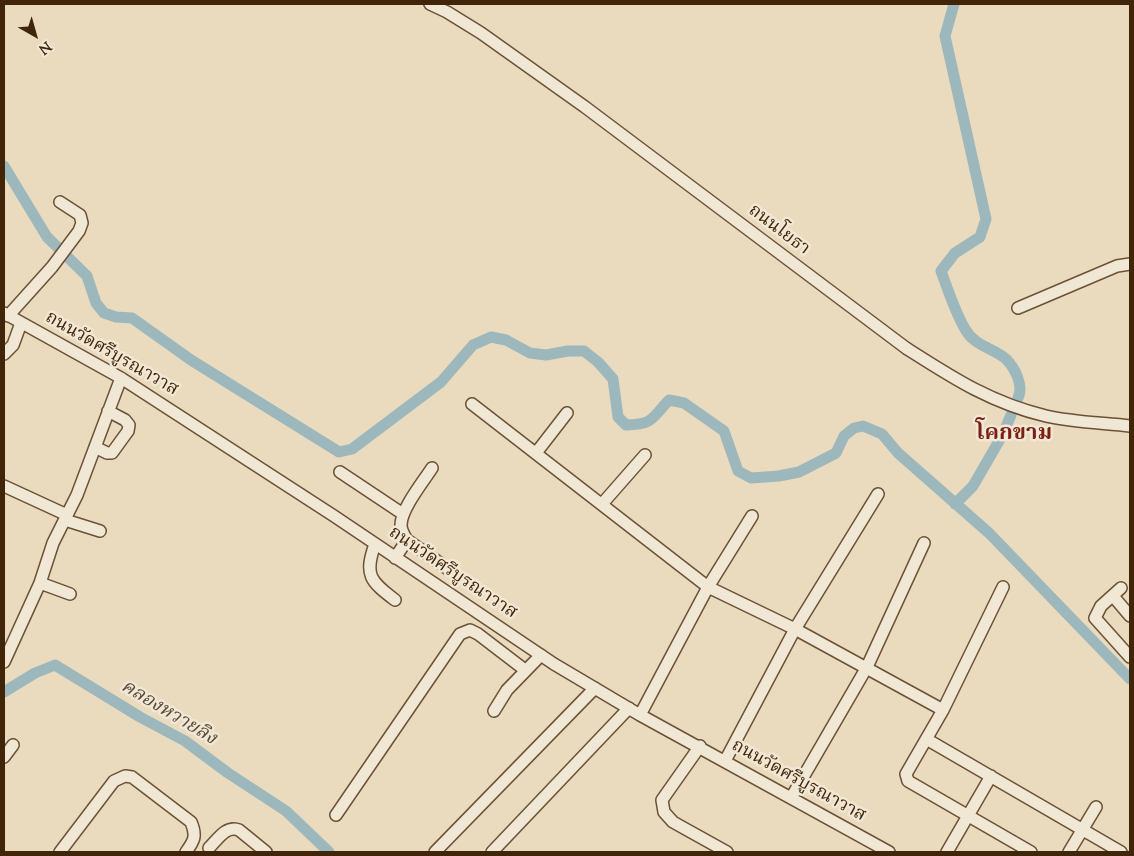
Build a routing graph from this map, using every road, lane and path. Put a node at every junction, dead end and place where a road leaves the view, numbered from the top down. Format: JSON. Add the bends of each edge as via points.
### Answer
{"nodes":[{"id":1,"x":430,"y":4,"type":"edge"},
{"id":2,"x":60,"y":202,"type":"dead end"},
{"id":3,"x":1130,"y":264,"type":"edge"},
{"id":4,"x":1018,"y":308,"type":"dead end"},
{"id":5,"x":6,"y":315,"type":"edge"},
{"id":6,"x":21,"y":323,"type":"junction"},
{"id":7,"x":4,"y":354,"type":"edge"},
{"id":8,"x":121,"y":378,"type":"junction"},
{"id":9,"x":472,"y":404,"type":"dead end"},
{"id":10,"x":108,"y":411,"type":"junction"},
{"id":11,"x":566,"y":413,"type":"dead end"},
{"id":12,"x":1130,"y":426,"type":"edge"},
{"id":13,"x":95,"y":447,"type":"junction"},
{"id":14,"x":536,"y":453,"type":"junction"},
{"id":15,"x":645,"y":455,"type":"dead end"},
{"id":16,"x":432,"y":468,"type":"dead end"},
{"id":17,"x":340,"y":472,"type":"dead end"},
{"id":18,"x":4,"y":486,"type":"edge"},
{"id":19,"x":878,"y":494,"type":"dead end"},
{"id":20,"x":602,"y":504,"type":"junction"},
{"id":21,"x":403,"y":514,"type":"junction"},
{"id":22,"x":752,"y":516,"type":"dead end"},
{"id":23,"x":66,"y":518,"type":"junction"},
{"id":24,"x":100,"y":531,"type":"dead end"},
{"id":25,"x":407,"y":540,"type":"junction"},
{"id":26,"x":924,"y":543,"type":"dead end"},
{"id":27,"x":375,"y":544,"type":"junction"},
{"id":28,"x":395,"y":558,"type":"junction"},
{"id":29,"x":448,"y":569,"type":"dead end"},
{"id":30,"x":40,"y":583,"type":"junction"},
{"id":31,"x":708,"y":587,"type":"junction"},
{"id":32,"x":1003,"y":587,"type":"dead end"},
{"id":33,"x":70,"y":594,"type":"dead end"},
{"id":34,"x":396,"y":600,"type":"dead end"},
{"id":35,"x":1130,"y":616,"type":"edge"},
{"id":36,"x":795,"y":629,"type":"junction"},
{"id":37,"x":541,"y":655,"type":"junction"},
{"id":38,"x":1130,"y":657,"type":"edge"},
{"id":39,"x":4,"y":662,"type":"edge"},
{"id":40,"x":867,"y":667,"type":"junction"},
{"id":41,"x":525,"y":670,"type":"junction"},
{"id":42,"x":595,"y":688,"type":"junction"},
{"id":43,"x":629,"y":708,"type":"junction"},
{"id":44,"x":943,"y":710,"type":"junction"},
{"id":45,"x":494,"y":711,"type":"dead end"},
{"id":46,"x":640,"y":715,"type":"junction"},
{"id":47,"x":928,"y":740,"type":"junction"},
{"id":48,"x":13,"y":745,"type":"dead end"},
{"id":49,"x":700,"y":746,"type":"junction"},
{"id":50,"x":4,"y":757,"type":"edge"},
{"id":51,"x":725,"y":761,"type":"junction"},
{"id":52,"x":991,"y":776,"type":"junction"},
{"id":53,"x":791,"y":798,"type":"junction"},
{"id":54,"x":1096,"y":807,"type":"dead end"},
{"id":55,"x":336,"y":815,"type":"dead end"},
{"id":56,"x":968,"y":816,"type":"junction"},
{"id":57,"x":1082,"y":829,"type":"junction"},
{"id":58,"x":209,"y":848,"type":"dead end"},
{"id":59,"x":60,"y":852,"type":"edge"},
{"id":60,"x":186,"y":852,"type":"edge"},
{"id":61,"x":266,"y":852,"type":"edge"},
{"id":62,"x":435,"y":852,"type":"edge"},
{"id":63,"x":492,"y":852,"type":"edge"},
{"id":64,"x":727,"y":852,"type":"edge"},
{"id":65,"x":889,"y":852,"type":"edge"},
{"id":66,"x":947,"y":852,"type":"edge"},
{"id":67,"x":1030,"y":852,"type":"edge"},
{"id":68,"x":1069,"y":852,"type":"edge"},
{"id":69,"x":1121,"y":852,"type":"edge"}],
"edges":[{"from":1,"to":12,"type":"street","name":"ถนนโยธา","via":[[507,51],[906,348],[961,383],[996,400],[1048,416]]},
{"from":2,"to":5,"type":"street","via":[[80,215],[82,224],[79,231],[56,262]]},
{"from":3,"to":4,"type":"street","via":[[1117,266]]},
{"from":5,"to":6,"type":"street","name":"ถนนวัดศรีบูรณาวาส"},
{"from":6,"to":7,"type":"street","via":[[13,345]]},
{"from":6,"to":8,"type":"street","name":"ถนนวัดศรีบูรณาวาส"},
{"from":8,"to":10,"type":"street"},
{"from":8,"to":27,"type":"street","name":"ถนนวัดศรีบูรณาวาส"},
{"from":9,"to":14,"type":"street"},
{"from":10,"to":13,"type":"street"},
{"from":10,"to":13,"type":"street","via":[[125,420],[129,425],[128,431],[112,453]]},
{"from":11,"to":14,"type":"street"},
{"from":13,"to":23,"type":"street"},
{"from":14,"to":20,"type":"street"},
{"from":15,"to":20,"type":"street"},
{"from":16,"to":21,"type":"street"},
{"from":17,"to":21,"type":"street"},
{"from":18,"to":23,"type":"street"},
{"from":19,"to":36,"type":"street"},
{"from":20,"to":31,"type":"street"},
{"from":21,"to":25,"type":"street","via":[[402,532]]},
{"from":22,"to":31,"type":"street"},
{"from":23,"to":24,"type":"street"},
{"from":23,"to":30,"type":"street","via":[[53,543]]},
{"from":25,"to":28,"type":"street"},
{"from":25,"to":29,"type":"street"},
{"from":26,"to":40,"type":"street"},
{"from":27,"to":28,"type":"street","name":"ถนนวัดศรีบูรณาวาส"},
{"from":27,"to":34,"type":"street","via":[[371,556],[372,580]]},
{"from":28,"to":37,"type":"street","name":"ถนนวัดศรีบูรณาวาส"},
{"from":30,"to":33,"type":"street"},
{"from":30,"to":39,"type":"street"},
{"from":31,"to":36,"type":"street"},
{"from":31,"to":46,"type":"street"},
{"from":32,"to":44,"type":"street"},
{"from":35,"to":38,"type":"street","via":[[1117,592],[1101,606],[1095,618]]},
{"from":36,"to":40,"type":"street"},
{"from":36,"to":51,"type":"street"},
{"from":37,"to":41,"type":"street"},
{"from":37,"to":42,"type":"street","name":"ถนนวัดศรีบูรณาวาส"},
{"from":40,"to":44,"type":"street"},
{"from":40,"to":53,"type":"street"},
{"from":41,"to":45,"type":"street"},
{"from":41,"to":55,"type":"street","via":[[478,634],[470,630],[460,634]]},
{"from":42,"to":43,"type":"street","name":"ถนนวัดศรีบูรณาวาส"},
{"from":42,"to":62,"type":"street"},
{"from":43,"to":46,"type":"street","name":"ถนนวัดศรีบูรณาวาส"},
{"from":43,"to":63,"type":"street"},
{"from":44,"to":47,"type":"street"},
{"from":46,"to":49,"type":"street","name":"ถนนวัดศรีบูรณาวาส"},
{"from":47,"to":52,"type":"street"},
{"from":47,"to":56,"type":"street","via":[[906,778]]},
{"from":48,"to":50,"type":"street"},
{"from":49,"to":51,"type":"street","name":"ถนนวัดศรีบูรณาวาส"},
{"from":49,"to":64,"type":"street","via":[[662,800],[664,812],[673,822]]},
{"from":51,"to":53,"type":"street","name":"ถนนวัดศรีบูรณาวาส"},
{"from":52,"to":56,"type":"street"},
{"from":52,"to":57,"type":"street"},
{"from":53,"to":65,"type":"street","name":"ถนนวัดศรีบูรณาวาส"},
{"from":54,"to":57,"type":"street"},
{"from":56,"to":66,"type":"street"},
{"from":56,"to":67,"type":"street"},
{"from":57,"to":68,"type":"street"},
{"from":57,"to":69,"type":"street"},
{"from":58,"to":61,"type":"street","via":[[227,830],[234,828]]},
{"from":59,"to":60,"type":"street","via":[[114,781],[125,776],[132,777],[191,822],[195,832]]}]}
